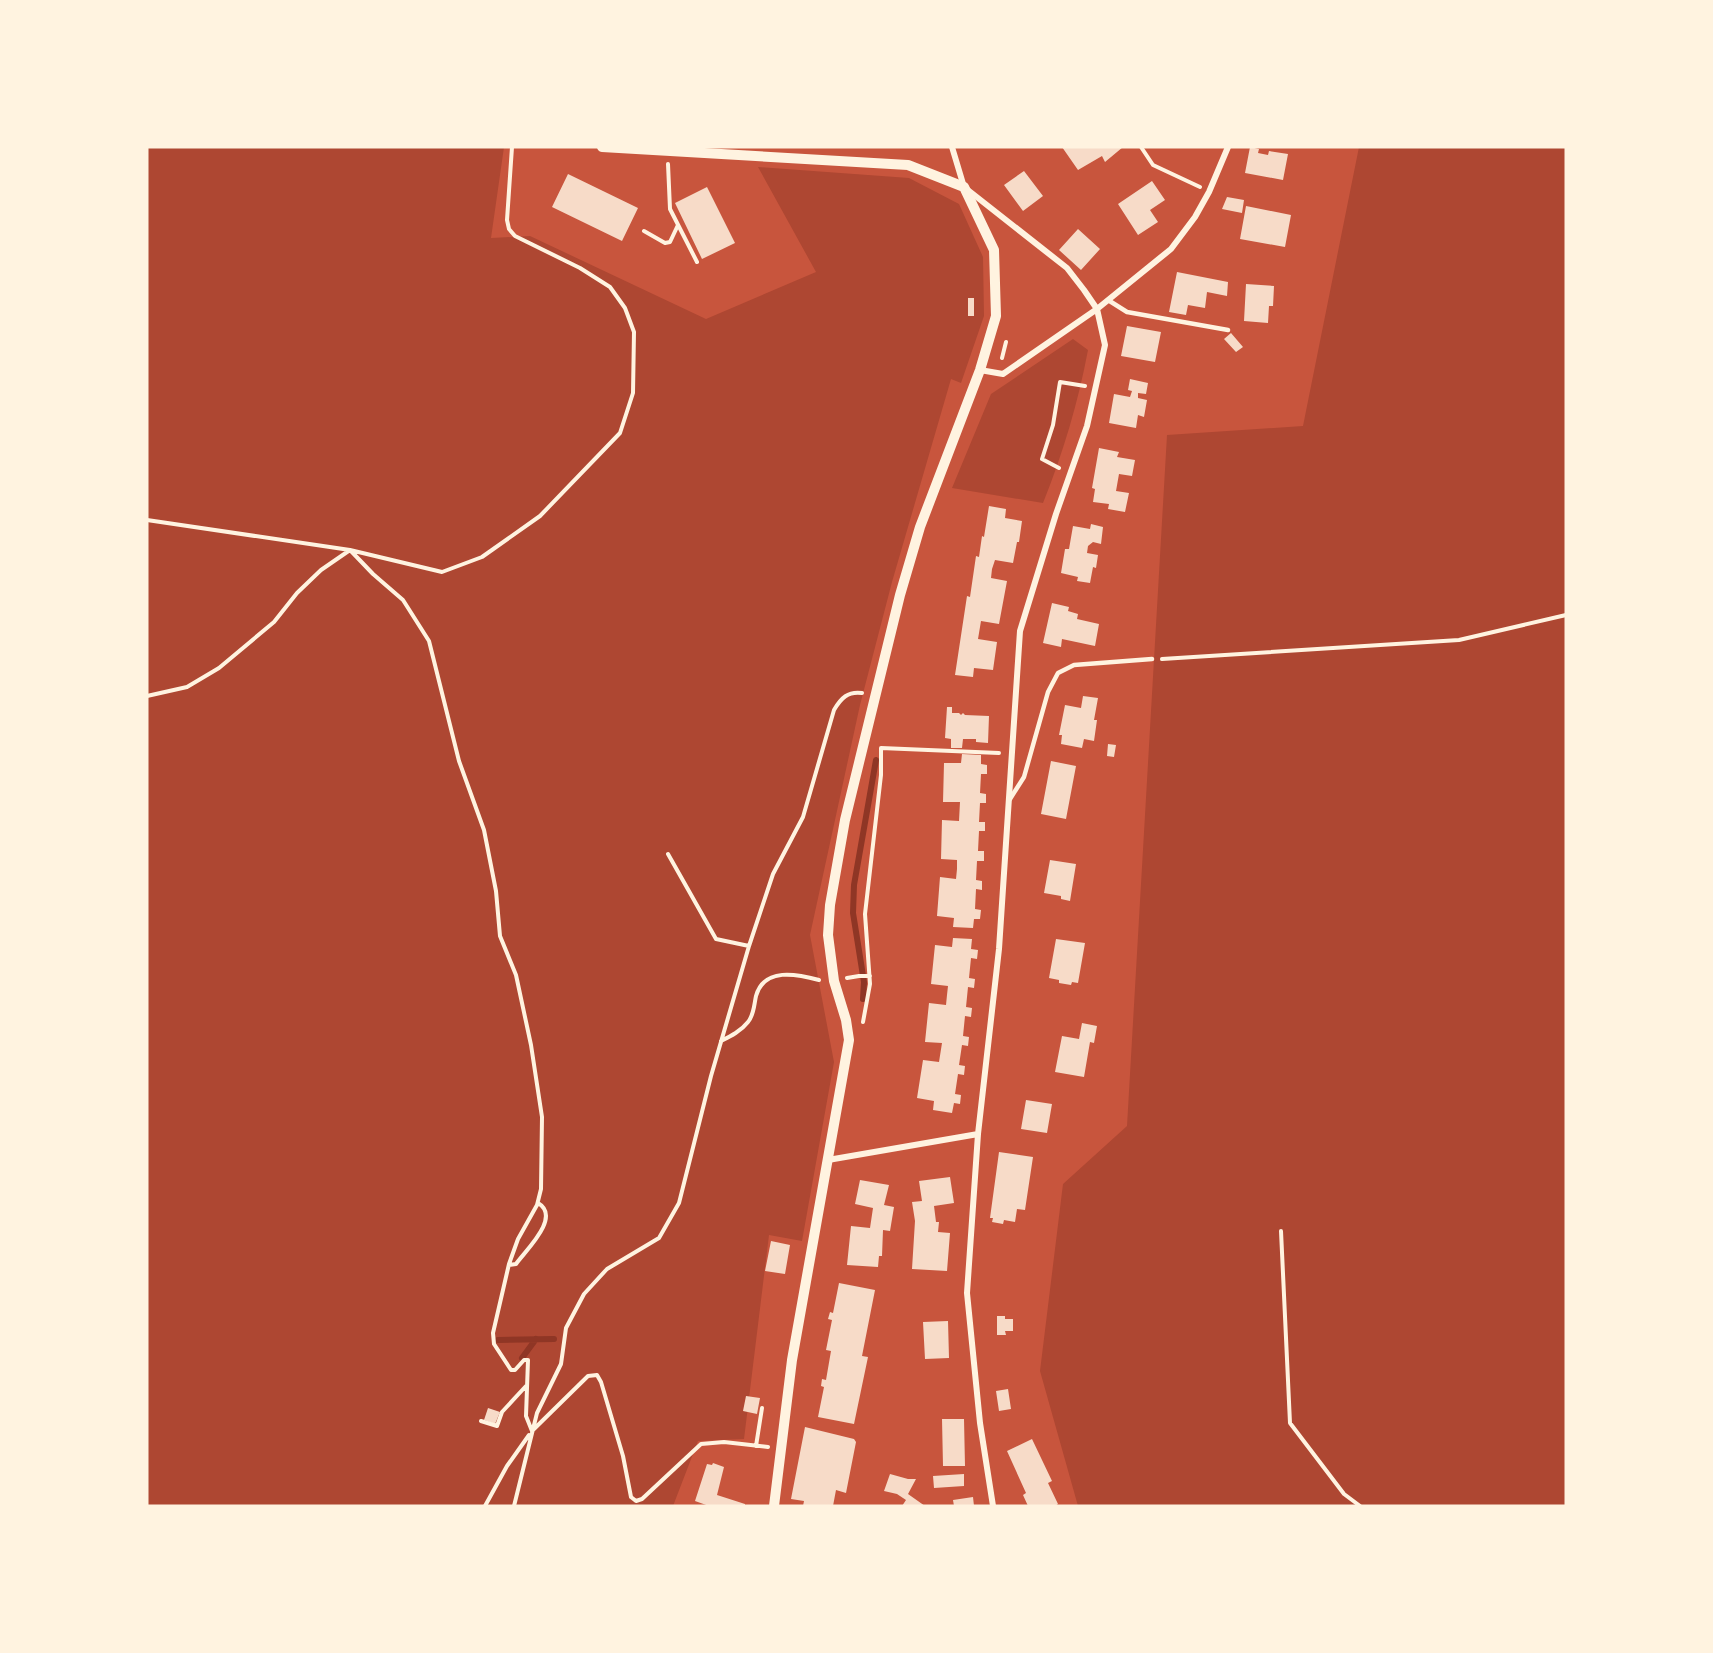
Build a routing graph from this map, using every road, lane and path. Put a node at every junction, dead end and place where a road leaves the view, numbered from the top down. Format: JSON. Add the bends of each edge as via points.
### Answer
{"nodes":[{"id":1,"x":512,"y":147,"type":"edge"},
{"id":2,"x":602,"y":147,"type":"edge"},
{"id":3,"x":952,"y":147,"type":"edge"},
{"id":4,"x":1141,"y":147,"type":"edge"},
{"id":5,"x":1228,"y":147,"type":"edge"},
{"id":6,"x":668,"y":174,"type":"dead end"},
{"id":7,"x":964,"y":187,"type":"junction"},
{"id":8,"x":1209,"y":192,"type":"junction"},
{"id":9,"x":678,"y":225,"type":"junction"},
{"id":10,"x":644,"y":231,"type":"dead end"},
{"id":11,"x":697,"y":262,"type":"dead end"},
{"id":12,"x":1108,"y":300,"type":"junction"},
{"id":13,"x":1097,"y":309,"type":"junction"},
{"id":14,"x":1228,"y":330,"type":"dead end"},
{"id":15,"x":980,"y":370,"type":"junction"},
{"id":16,"x":1095,"y":388,"type":"junction"},
{"id":17,"x":1071,"y":473,"type":"junction"},
{"id":18,"x":147,"y":520,"type":"edge"},
{"id":19,"x":350,"y":550,"type":"junction"},
{"id":20,"x":1566,"y":615,"type":"edge"},
{"id":21,"x":1152,"y":659,"type":"joint"},
{"id":22,"x":875,"y":694,"type":"junction"},
{"id":23,"x":147,"y":696,"type":"edge"},
{"id":24,"x":867,"y":726,"type":"junction"},
{"id":25,"x":881,"y":748,"type":"junction"},
{"id":26,"x":1012,"y":753,"type":"junction"},
{"id":27,"x":1010,"y":799,"type":"junction"},
{"id":28,"x":668,"y":854,"type":"dead end"},
{"id":29,"x":749,"y":946,"type":"junction"},
{"id":30,"x":859,"y":976,"type":"dead end"},
{"id":31,"x":869,"y":976,"type":"junction"},
{"id":32,"x":834,"y":981,"type":"junction"},
{"id":33,"x":862,"y":1028,"type":"dead end"},
{"id":34,"x":721,"y":1041,"type":"junction"},
{"id":35,"x":978,"y":1134,"type":"junction"},
{"id":36,"x":828,"y":1160,"type":"junction"},
{"id":37,"x":538,"y":1203,"type":"junction"},
{"id":38,"x":1281,"y":1232,"type":"dead end"},
{"id":39,"x":509,"y":1265,"type":"junction"},
{"id":40,"x":527,"y":1386,"type":"junction"},
{"id":41,"x":762,"y":1408,"type":"dead end"},
{"id":42,"x":481,"y":1420,"type":"dead end"},
{"id":43,"x":532,"y":1431,"type":"junction"},
{"id":44,"x":756,"y":1446,"type":"junction"},
{"id":45,"x":781,"y":1448,"type":"junction"},
{"id":46,"x":485,"y":1506,"type":"edge"},
{"id":47,"x":514,"y":1506,"type":"edge"},
{"id":48,"x":774,"y":1506,"type":"edge"},
{"id":49,"x":993,"y":1506,"type":"edge"},
{"id":50,"x":1360,"y":1506,"type":"edge"}],
"edges":[{"from":1,"to":19,"type":"path","via":[[509,229],[526,243],[610,287],[625,308],[634,332],[633,393],[620,434],[540,516],[482,557],[442,573]]},
{"from":2,"to":7,"type":"street","via":[[908,165]]},
{"from":3,"to":7,"type":"street"},
{"from":4,"to":8,"type":"path","via":[[1153,165]]},
{"from":5,"to":8,"type":"street"},
{"from":6,"to":9,"type":"path","via":[[670,209]]},
{"from":7,"to":13,"type":"street","via":[[1067,268]]},
{"from":7,"to":15,"type":"street","via":[[994,250],[996,316]]},
{"from":8,"to":12,"type":"street","via":[[1170,249]]},
{"from":9,"to":10,"type":"path","via":[[670,242],[665,243]]},
{"from":9,"to":11,"type":"path"},
{"from":12,"to":13,"type":"street"},
{"from":12,"to":14,"type":"lane","via":[[1127,312]]},
{"from":13,"to":15,"type":"street","via":[[1003,374]]},
{"from":13,"to":16,"type":"street","via":[[1105,345]]},
{"from":15,"to":22,"type":"street","via":[[920,527]]},
{"from":16,"to":17,"type":"street"},
{"from":16,"to":17,"type":"path","via":[[1060,382],[1042,459]]},
{"from":17,"to":26,"type":"street","via":[[1020,631]]},
{"from":18,"to":19,"type":"path"},
{"from":19,"to":23,"type":"path","via":[[321,570],[297,592],[274,622],[219,668],[188,687]]},
{"from":19,"to":37,"type":"path","via":[[404,600],[429,641],[459,761],[484,830],[500,936],[516,975],[542,1117]]},
{"from":20,"to":21,"type":"path","via":[[1459,640]]},
{"from":21,"to":27,"type":"lane","via":[[1074,665],[1058,673],[1048,692],[1024,777]]},
{"from":22,"to":24,"type":"street"},
{"from":22,"to":29,"type":"path","via":[[856,692],[842,697],[834,710],[803,817],[772,874]]},
{"from":24,"to":25,"type":"path","via":[[881,728]]},
{"from":24,"to":32,"type":"street","via":[[830,905],[828,935]]},
{"from":25,"to":26,"type":"path"},
{"from":25,"to":31,"type":"path","via":[[865,914]]},
{"from":26,"to":27,"type":"street"},
{"from":27,"to":35,"type":"street","via":[[999,949]]},
{"from":28,"to":29,"type":"path","via":[[717,939]]},
{"from":29,"to":34,"type":"path"},
{"from":30,"to":31,"type":"path"},
{"from":31,"to":33,"type":"path"},
{"from":32,"to":34,"type":"path","via":[[785,973],[772,976],[760,985],[749,1021]]},
{"from":32,"to":36,"type":"street","via":[[849,1040]]},
{"from":34,"to":43,"type":"path","via":[[679,1203],[659,1238],[607,1269],[584,1294],[566,1328],[561,1364]]},
{"from":35,"to":36,"type":"street"},
{"from":35,"to":49,"type":"street","via":[[967,1293]]},
{"from":36,"to":45,"type":"street","via":[[792,1360]]},
{"from":37,"to":39,"type":"path"},
{"from":37,"to":39,"type":"path","via":[[546,1215],[541,1233],[516,1264]]},
{"from":38,"to":50,"type":"path","via":[[1290,1423],[1344,1494]]},
{"from":39,"to":40,"type":"path","via":[[493,1333],[494,1344],[511,1370],[528,1360]]},
{"from":40,"to":42,"type":"path","via":[[502,1412],[497,1426]]},
{"from":40,"to":43,"type":"path","via":[[526,1416]]},
{"from":41,"to":44,"type":"path"},
{"from":43,"to":44,"type":"path","via":[[588,1376],[597,1375],[623,1456],[631,1497],[636,1501],[701,1444]]},
{"from":43,"to":46,"type":"path"},
{"from":43,"to":47,"type":"path"},
{"from":44,"to":45,"type":"path"},
{"from":45,"to":48,"type":"street"}]}
